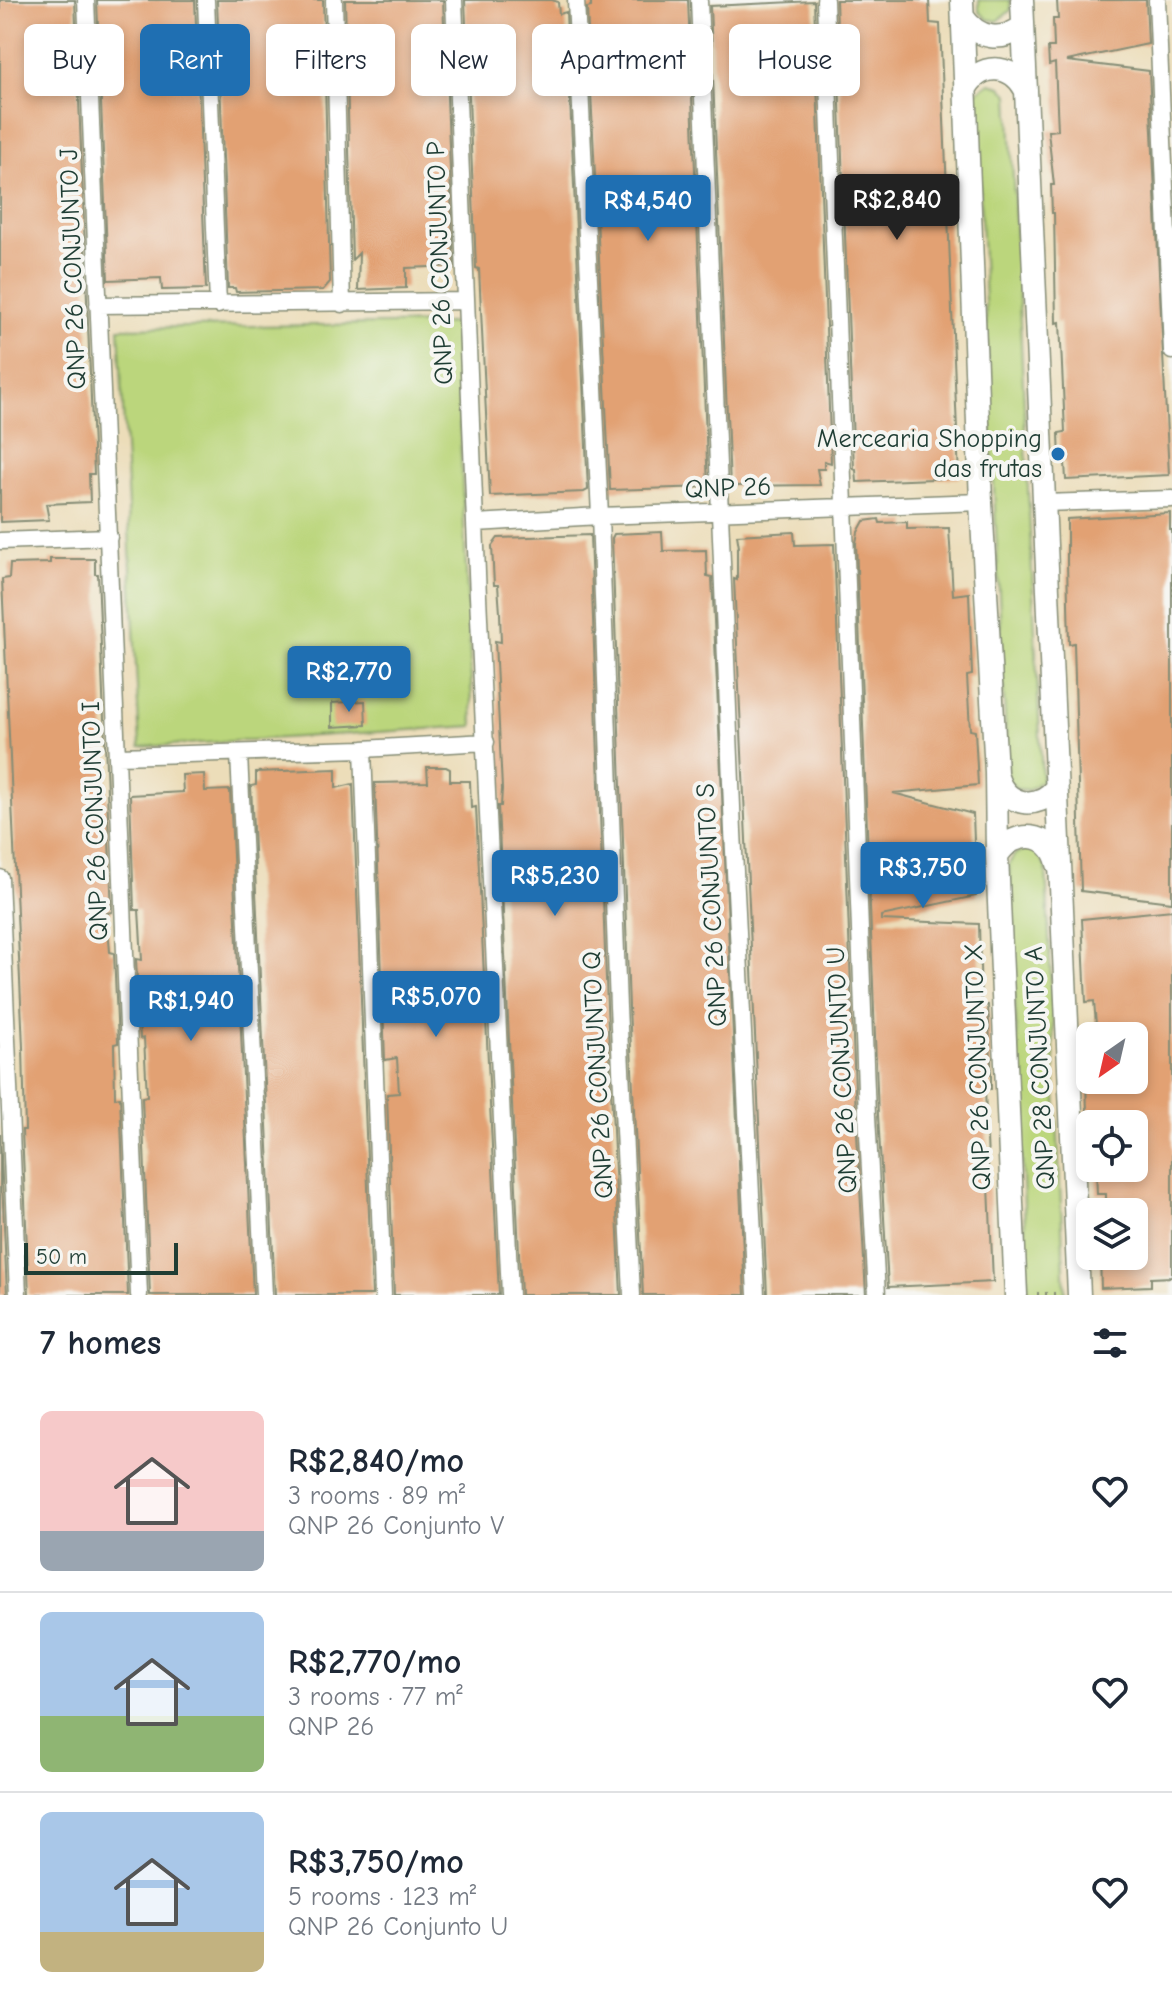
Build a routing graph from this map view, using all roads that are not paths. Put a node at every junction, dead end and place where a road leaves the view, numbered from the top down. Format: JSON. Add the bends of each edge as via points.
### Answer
{"nodes":[{"id":1,"x":86,"y":0,"type":"edge"},
{"id":2,"x":206,"y":0,"type":"edge"},
{"id":3,"x":334,"y":0,"type":"edge"},
{"id":4,"x":454,"y":0,"type":"edge"},
{"id":5,"x":576,"y":0,"type":"edge"},
{"id":6,"x":699,"y":0,"type":"edge"},
{"id":7,"x":825,"y":0,"type":"edge"},
{"id":8,"x":1022,"y":0,"type":"edge"},
{"id":9,"x":1157,"y":0,"type":"edge"},
{"id":10,"x":962,"y":9,"type":"edge"},
{"id":11,"x":1023,"y":26,"type":"junction"},
{"id":12,"x":1025,"y":89,"type":"junction"},
{"id":13,"x":965,"y":90,"type":"junction"},
{"id":14,"x":466,"y":301,"type":"junction"},
{"id":15,"x":342,"y":304,"type":"junction"},
{"id":16,"x":98,"y":305,"type":"junction"},
{"id":17,"x":218,"y":305,"type":"junction"},
{"id":18,"x":1172,"y":351,"type":"edge"},
{"id":19,"x":1172,"y":499,"type":"edge"},
{"id":20,"x":981,"y":502,"type":"junction"},
{"id":21,"x":1043,"y":503,"type":"junction"},
{"id":22,"x":843,"y":507,"type":"junction"},
{"id":23,"x":720,"y":513,"type":"junction"},
{"id":24,"x":600,"y":516,"type":"junction"},
{"id":25,"x":476,"y":523,"type":"junction"},
{"id":26,"x":109,"y":537,"type":"junction"},
{"id":27,"x":0,"y":541,"type":"edge"},
{"id":28,"x":486,"y":742,"type":"junction"},
{"id":29,"x":363,"y":749,"type":"junction"},
{"id":30,"x":239,"y":754,"type":"junction"},
{"id":31,"x":118,"y":756,"type":"junction"},
{"id":32,"x":996,"y":772,"type":"junction"},
{"id":33,"x":1056,"y":788,"type":"junction"},
{"id":34,"x":997,"y":856,"type":"junction"},
{"id":35,"x":1059,"y":869,"type":"junction"},
{"id":36,"x":0,"y":878,"type":"edge"},
{"id":37,"x":1079,"y":1294,"type":"edge"},
{"id":38,"x":18,"y":1295,"type":"edge"},
{"id":39,"x":139,"y":1295,"type":"edge"},
{"id":40,"x":264,"y":1295,"type":"edge"},
{"id":41,"x":383,"y":1295,"type":"edge"},
{"id":42,"x":510,"y":1295,"type":"edge"},
{"id":43,"x":632,"y":1295,"type":"edge"},
{"id":44,"x":756,"y":1295,"type":"edge"},
{"id":45,"x":877,"y":1295,"type":"edge"},
{"id":46,"x":1016,"y":1295,"type":"edge"}],
"edges":[{"from":1,"to":16,"type":"street","name":"QNP 26 CONJUNTO J"},
{"from":2,"to":17,"type":"street"},
{"from":3,"to":15,"type":"street"},
{"from":4,"to":14,"type":"street","name":"QNP 26 CONJUNTO P"},
{"from":5,"to":24,"type":"street","name":"QNP 26 CONJUNTO Q"},
{"from":6,"to":23,"type":"street","name":"QNP 26 CONJUNTO S"},
{"from":7,"to":22,"type":"street","name":"QNP 26 CONJUNTO U"},
{"from":8,"to":11,"type":"street","name":"QNP 28 CONJUNTO A"},
{"from":9,"to":18,"type":"street"},
{"from":10,"to":11,"type":"street","via":[[977,32],[996,37]]},
{"from":10,"to":13,"type":"street","name":"QNP 26 CONJUNTO X"},
{"from":11,"to":12,"type":"street","name":"QNP 28 CONJUNTO A"},
{"from":12,"to":13,"type":"street","via":[[1014,74],[995,68],[977,75]]},
{"from":12,"to":21,"type":"street","name":"QNP 28 CONJUNTO A"},
{"from":13,"to":20,"type":"street","name":"QNP 26 CONJUNTO X"},
{"from":14,"to":15,"type":"street"},
{"from":14,"to":25,"type":"street","name":"QNP 26 CONJUNTO P"},
{"from":15,"to":17,"type":"street"},
{"from":16,"to":17,"type":"street"},
{"from":16,"to":26,"type":"street","name":"QNP 26 CONJUNTO J"},
{"from":19,"to":21,"type":"street"},
{"from":20,"to":22,"type":"street","name":"QNP 26"},
{"from":20,"to":32,"type":"street","name":"QNP 26 CONJUNTO X"},
{"from":21,"to":33,"type":"street","name":"QNP 28 CONJUNTO A"},
{"from":22,"to":23,"type":"street","name":"QNP 26"},
{"from":22,"to":45,"type":"street","name":"QNP 26 CONJUNTO U"},
{"from":23,"to":24,"type":"street","name":"QNP 26"},
{"from":23,"to":44,"type":"street","name":"QNP 26 CONJUNTO S"},
{"from":24,"to":25,"type":"street","name":"QNP 26"},
{"from":24,"to":43,"type":"street","name":"QNP 26 CONJUNTO Q"},
{"from":25,"to":28,"type":"street","name":"QNP 26 CONJUNTO P"},
{"from":26,"to":27,"type":"street"},
{"from":26,"to":31,"type":"street","name":"QNP 26 CONJUNTO I"},
{"from":28,"to":29,"type":"street"},
{"from":28,"to":42,"type":"street","name":"QNP 26 CONJUNTO P"},
{"from":29,"to":30,"type":"street"},
{"from":29,"to":41,"type":"street"},
{"from":30,"to":31,"type":"street"},
{"from":30,"to":40,"type":"street"},
{"from":31,"to":39,"type":"street","name":"QNP 26 CONJUNTO I"},
{"from":32,"to":33,"type":"street","via":[[1006,794],[1020,802],[1044,799]]},
{"from":32,"to":34,"type":"street","name":"QNP 26 CONJUNTO X"},
{"from":33,"to":35,"type":"street","name":"QNP 28 CONJUNTO A"},
{"from":34,"to":35,"type":"street","via":[[1010,841],[1038,838],[1054,850]]},
{"from":34,"to":46,"type":"street","name":"QNP 26 CONJUNTO X"},
{"from":35,"to":37,"type":"street","name":"QNP 28 CONJUNTO A"},
{"from":36,"to":38,"type":"street"}]}
